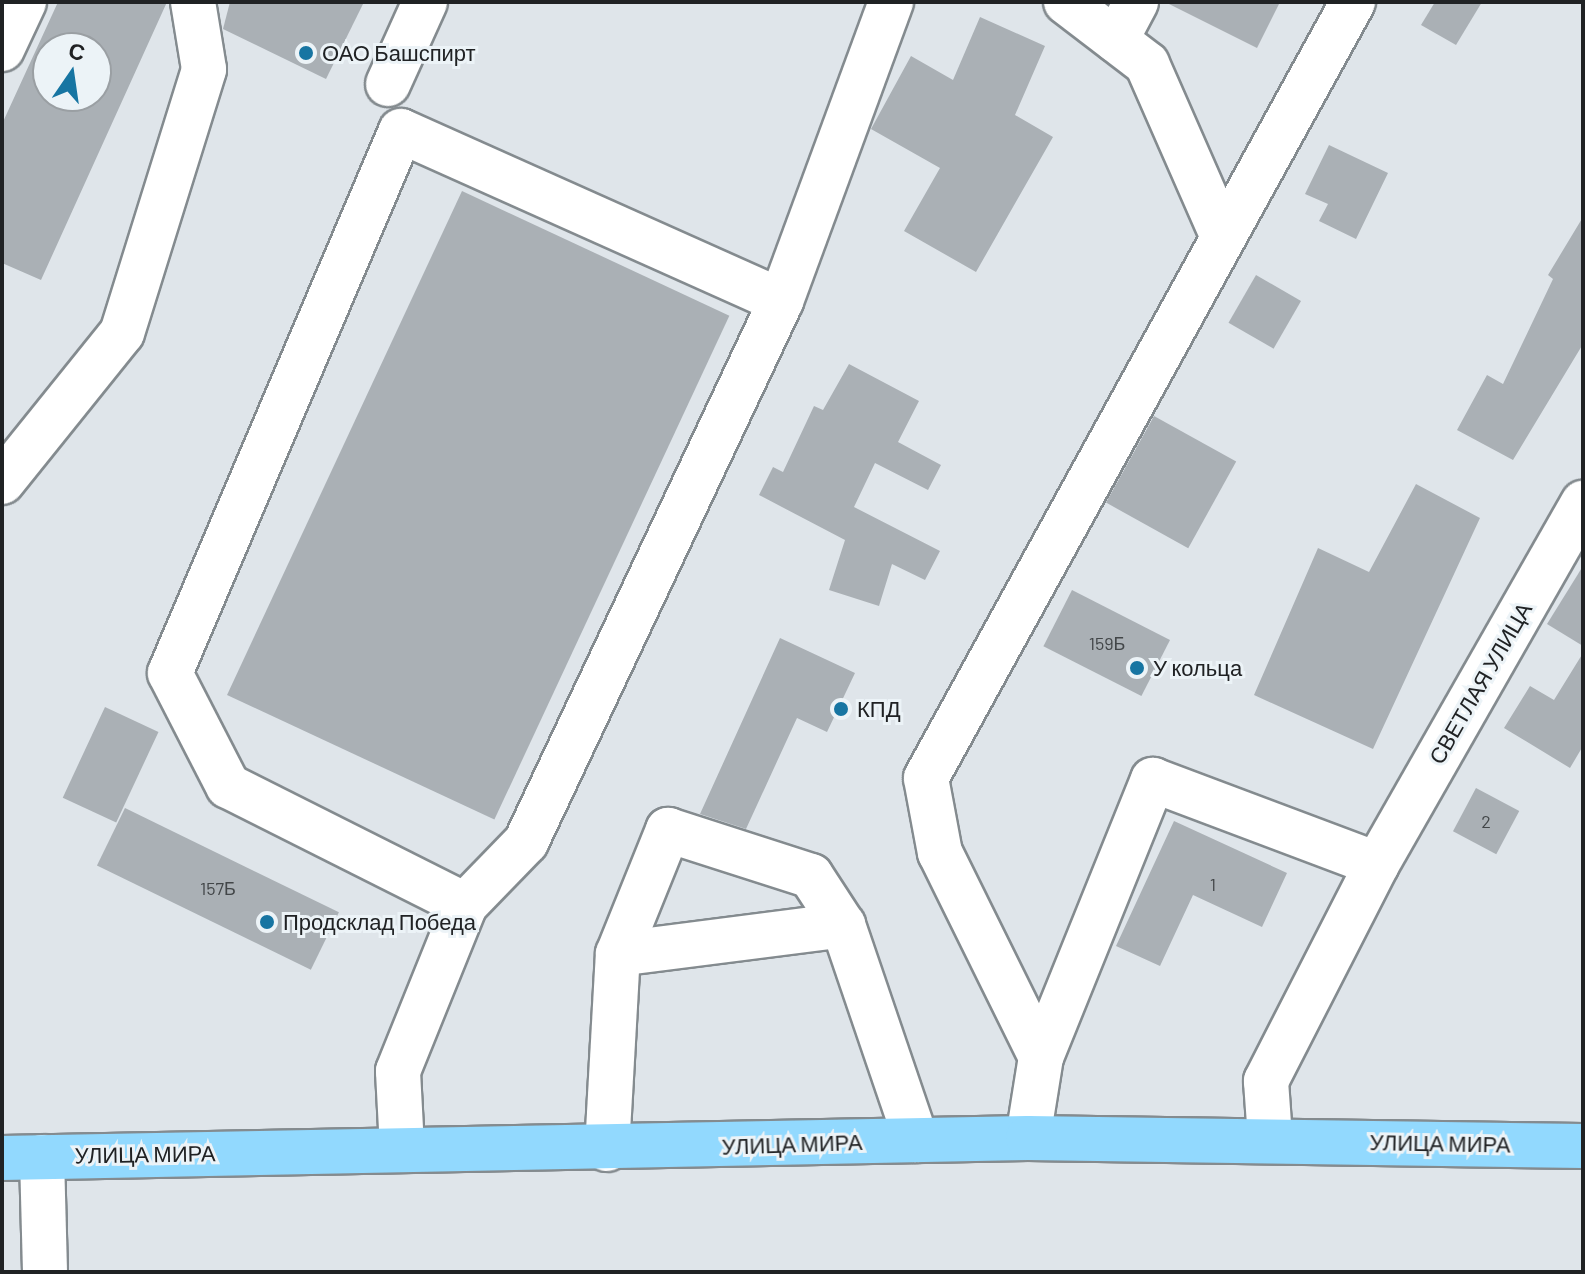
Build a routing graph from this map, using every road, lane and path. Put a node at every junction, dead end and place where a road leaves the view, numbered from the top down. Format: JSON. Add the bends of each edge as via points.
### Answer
{"nodes":[{"id":1,"x":24,"y":2,"type":"edge"},
{"id":2,"x":193,"y":2,"type":"edge"},
{"id":3,"x":425,"y":2,"type":"edge"},
{"id":4,"x":891,"y":2,"type":"edge"},
{"id":5,"x":1066,"y":2,"type":"edge"},
{"id":6,"x":1136,"y":2,"type":"edge"},
{"id":7,"x":1353,"y":2,"type":"edge"},
{"id":8,"x":1116,"y":40,"type":"junction"},
{"id":9,"x":2,"y":49,"type":"edge"},
{"id":10,"x":388,"y":84,"type":"dead end"},
{"id":11,"x":1222,"y":235,"type":"junction"},
{"id":12,"x":781,"y":301,"type":"junction"},
{"id":13,"x":2,"y":482,"type":"edge"},
{"id":14,"x":1583,"y":503,"type":"edge"},
{"id":15,"x":1377,"y":864,"type":"junction"},
{"id":16,"x":465,"y":905,"type":"junction"},
{"id":17,"x":843,"y":925,"type":"junction"},
{"id":18,"x":618,"y":954,"type":"junction"},
{"id":19,"x":1041,"y":1057,"type":"junction"},
{"id":20,"x":1028,"y":1138,"type":"junction"},
{"id":21,"x":1270,"y":1138,"type":"junction"},
{"id":22,"x":916,"y":1140,"type":"junction"},
{"id":23,"x":1583,"y":1146,"type":"edge"},
{"id":24,"x":402,"y":1148,"type":"junction"},
{"id":25,"x":607,"y":1149,"type":"junction"},
{"id":26,"x":22,"y":1157,"type":"edge"},
{"id":27,"x":45,"y":1272,"type":"edge"}],
"edges":[{"from":1,"to":9,"type":"street"},
{"from":2,"to":13,"type":"street","via":[[204,69],[122,333]]},
{"from":3,"to":10,"type":"street"},
{"from":4,"to":12,"type":"street"},
{"from":5,"to":8,"type":"street"},
{"from":6,"to":8,"type":"street"},
{"from":7,"to":11,"type":"street"},
{"from":8,"to":11,"type":"street","via":[[1147,64]]},
{"from":11,"to":19,"type":"street","via":[[926,778],[940,853]]},
{"from":12,"to":16,"type":"street","via":[[526,842]]},
{"from":12,"to":16,"type":"street","via":[[401,131],[170,673],[228,786]]},
{"from":14,"to":15,"type":"street","name":"СВЕТЛАЯ УЛИЦА"},
{"from":15,"to":19,"type":"street","via":[[1153,780]]},
{"from":15,"to":21,"type":"street","name":"СВЕТЛАЯ УЛИЦА","via":[[1266,1081]]},
{"from":16,"to":24,"type":"street","via":[[398,1071]]},
{"from":17,"to":18,"type":"street"},
{"from":17,"to":18,"type":"street","via":[[811,876],[668,830]]},
{"from":17,"to":22,"type":"street"},
{"from":18,"to":25,"type":"street"},
{"from":19,"to":20,"type":"street"},
{"from":20,"to":21,"type":"main road","name":"УЛИЦА МИРА"},
{"from":20,"to":22,"type":"main road","name":"УЛИЦА МИРА"},
{"from":21,"to":23,"type":"main road","name":"УЛИЦА МИРА"},
{"from":22,"to":25,"type":"main road","name":"УЛИЦА МИРА"},
{"from":24,"to":25,"type":"main road","name":"УЛИЦА МИРА"},
{"from":24,"to":26,"type":"main road","name":"УЛИЦА МИРА"},
{"from":26,"to":27,"type":"street"}]}
